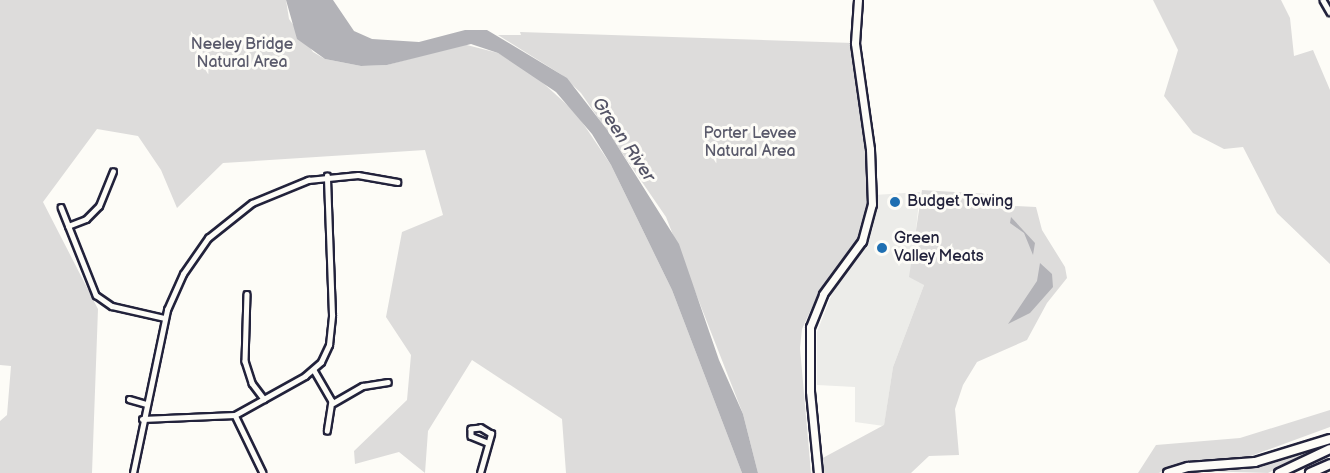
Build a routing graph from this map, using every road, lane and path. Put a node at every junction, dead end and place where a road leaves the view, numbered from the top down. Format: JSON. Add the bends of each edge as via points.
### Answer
{"nodes":[{"id":1,"x":858,"y":0,"type":"edge"},
{"id":2,"x":1323,"y":0,"type":"edge"},
{"id":3,"x":1330,"y":12,"type":"edge"},
{"id":4,"x":113,"y":172,"type":"dead end"},
{"id":5,"x":327,"y":176,"type":"junction"},
{"id":6,"x":397,"y":182,"type":"dead end"},
{"id":7,"x":61,"y":207,"type":"dead end"},
{"id":8,"x":68,"y":226,"type":"junction"},
{"id":9,"x":247,"y":294,"type":"dead end"},
{"id":10,"x":165,"y":318,"type":"junction"},
{"id":11,"x":314,"y":370,"type":"junction"},
{"id":12,"x":388,"y":382,"type":"dead end"},
{"id":13,"x":129,"y":399,"type":"dead end"},
{"id":14,"x":264,"y":399,"type":"junction"},
{"id":15,"x":333,"y":403,"type":"junction"},
{"id":16,"x":146,"y":404,"type":"junction"},
{"id":17,"x":235,"y":415,"type":"junction"},
{"id":18,"x":142,"y":419,"type":"junction"},
{"id":19,"x":327,"y":431,"type":"dead end"},
{"id":20,"x":1330,"y":439,"type":"edge"},
{"id":21,"x":488,"y":443,"type":"junction"},
{"id":22,"x":1330,"y":449,"type":"edge"},
{"id":23,"x":1330,"y":464,"type":"edge"},
{"id":24,"x":133,"y":473,"type":"edge"},
{"id":25,"x":264,"y":473,"type":"edge"},
{"id":26,"x":480,"y":473,"type":"edge"},
{"id":27,"x":818,"y":473,"type":"edge"},
{"id":28,"x":1168,"y":473,"type":"edge"},
{"id":29,"x":1174,"y":473,"type":"edge"},
{"id":30,"x":1192,"y":473,"type":"edge"},
{"id":31,"x":1279,"y":473,"type":"edge"},
{"id":32,"x":1310,"y":473,"type":"edge"}],
"edges":[{"from":1,"to":27,"type":"street","via":[[855,43],[870,149],[872,204],[862,241],[823,294],[810,327],[810,383]]},
{"from":2,"to":3,"type":"street"},
{"from":4,"to":8,"type":"street","via":[[99,206],[86,219]]},
{"from":5,"to":6,"type":"street"},
{"from":5,"to":10,"type":"street","via":[[264,197],[218,228],[183,274]]},
{"from":5,"to":11,"type":"street","via":[[333,261],[331,332],[326,355]]},
{"from":7,"to":8,"type":"street"},
{"from":8,"to":10,"type":"street","via":[[86,279],[98,298],[112,306]]},
{"from":9,"to":14,"type":"street","via":[[245,361],[252,383]]},
{"from":10,"to":16,"type":"street"},
{"from":11,"to":14,"type":"street"},
{"from":11,"to":15,"type":"street"},
{"from":12,"to":15,"type":"street","via":[[363,386]]},
{"from":13,"to":16,"type":"street"},
{"from":14,"to":17,"type":"street"},
{"from":15,"to":19,"type":"street"},
{"from":16,"to":18,"type":"street"},
{"from":17,"to":18,"type":"street"},
{"from":17,"to":25,"type":"street"},
{"from":18,"to":24,"type":"street"},
{"from":20,"to":28,"type":"highway","via":[[1255,462],[1188,467]]},
{"from":21,"to":21,"type":"street","via":[[489,430],[471,429],[471,436]]},
{"from":21,"to":26,"type":"street"},
{"from":22,"to":31,"type":"highway"},
{"from":23,"to":32,"type":"highway"},
{"from":29,"to":30,"type":"highway"}]}
